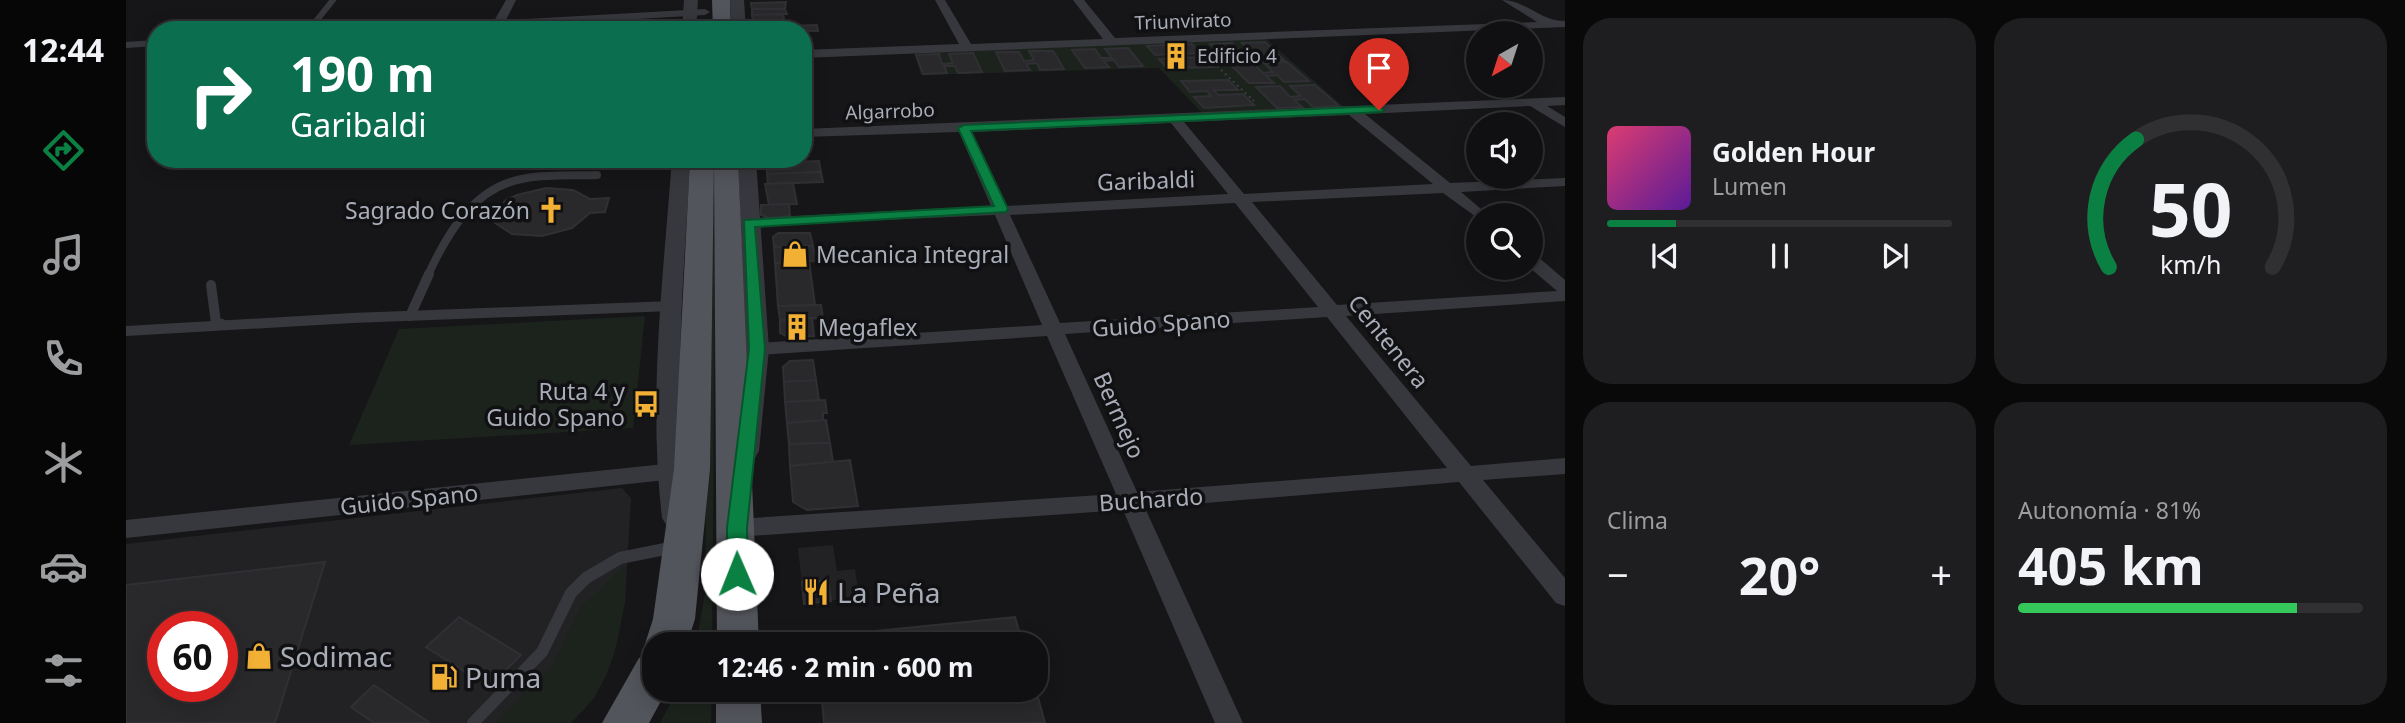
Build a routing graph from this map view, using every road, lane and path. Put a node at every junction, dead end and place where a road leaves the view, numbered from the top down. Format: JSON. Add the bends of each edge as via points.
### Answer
{"nodes":[{"id":1,"x":333,"y":0,"type":"edge"},
{"id":2,"x":511,"y":0,"type":"edge"},
{"id":3,"x":940,"y":0,"type":"edge"},
{"id":4,"x":1078,"y":0,"type":"edge"},
{"id":5,"x":1507,"y":0,"type":"edge"},
{"id":6,"x":709,"y":7,"type":"edge"},
{"id":7,"x":316,"y":21,"type":"edge"},
{"id":8,"x":500,"y":21,"type":"edge"},
{"id":9,"x":535,"y":21,"type":"edge"},
{"id":10,"x":697,"y":21,"type":"edge"},
{"id":11,"x":727,"y":21,"type":"edge"},
{"id":12,"x":1565,"y":23,"type":"edge"},
{"id":13,"x":1550,"y":24,"type":"junction"},
{"id":14,"x":1188,"y":38,"type":"junction"},
{"id":15,"x":1111,"y":41,"type":"junction"},
{"id":16,"x":147,"y":44,"type":"edge"},
{"id":17,"x":126,"y":45,"type":"edge"},
{"id":18,"x":965,"y":46,"type":"junction"},
{"id":19,"x":812,"y":54,"type":"edge"},
{"id":20,"x":1565,"y":101,"type":"edge"},
{"id":21,"x":1532,"y":102,"type":"junction"},
{"id":22,"x":1353,"y":111,"type":"junction"},
{"id":23,"x":1268,"y":115,"type":"junction"},
{"id":24,"x":1174,"y":118,"type":"junction"},
{"id":25,"x":1565,"y":123,"type":"edge"},
{"id":26,"x":964,"y":128,"type":"junction"},
{"id":27,"x":812,"y":133,"type":"edge"},
{"id":28,"x":681,"y":168,"type":"edge"},
{"id":29,"x":701,"y":168,"type":"edge"},
{"id":30,"x":728,"y":168,"type":"edge"},
{"id":31,"x":746,"y":168,"type":"edge"},
{"id":32,"x":597,"y":175,"type":"dead end"},
{"id":33,"x":1565,"y":182,"type":"edge"},
{"id":34,"x":1448,"y":188,"type":"junction"},
{"id":35,"x":1240,"y":199,"type":"junction"},
{"id":36,"x":1466,"y":203,"type":"edge"},
{"id":37,"x":1002,"y":209,"type":"junction"},
{"id":38,"x":738,"y":224,"type":"junction"},
{"id":39,"x":1543,"y":270,"type":"edge"},
{"id":40,"x":211,"y":285,"type":"dead end"},
{"id":41,"x":1565,"y":289,"type":"edge"},
{"id":42,"x":1565,"y":296,"type":"edge"},
{"id":43,"x":673,"y":306,"type":"junction"},
{"id":44,"x":1334,"y":313,"type":"junction"},
{"id":45,"x":410,"y":316,"type":"junction"},
{"id":46,"x":222,"y":325,"type":"junction"},
{"id":47,"x":1056,"y":330,"type":"junction"},
{"id":48,"x":126,"y":331,"type":"edge"},
{"id":49,"x":757,"y":349,"type":"junction"},
{"id":50,"x":1565,"y":466,"type":"edge"},
{"id":51,"x":680,"y":471,"type":"junction"},
{"id":52,"x":1466,"y":474,"type":"junction"},
{"id":53,"x":1130,"y":501,"type":"junction"},
{"id":54,"x":737,"y":528,"type":"junction"},
{"id":55,"x":126,"y":529,"type":"edge"},
{"id":56,"x":682,"y":546,"type":"junction"},
{"id":57,"x":1565,"y":596,"type":"edge"},
{"id":58,"x":670,"y":632,"type":"edge"},
{"id":59,"x":738,"y":632,"type":"edge"},
{"id":60,"x":642,"y":693,"type":"edge"},
{"id":61,"x":738,"y":702,"type":"edge"},
{"id":62,"x":474,"y":723,"type":"edge"},
{"id":63,"x":625,"y":723,"type":"edge"},
{"id":64,"x":739,"y":723,"type":"edge"},
{"id":65,"x":1229,"y":723,"type":"edge"}],
"edges":[{"from":1,"to":7,"type":"lane"},
{"from":2,"to":8,"type":"street"},
{"from":3,"to":18,"type":"street"},
{"from":4,"to":15,"type":"street"},
{"from":5,"to":13,"type":"street"},
{"from":6,"to":9,"type":"street"},
{"from":6,"to":10,"type":"street"},
{"from":6,"to":11,"type":"street"},
{"from":12,"to":13,"type":"street","name":"Triunvirato"},
{"from":13,"to":14,"type":"street","name":"Triunvirato"},
{"from":14,"to":15,"type":"street","name":"Triunvirato"},
{"from":14,"to":23,"type":"path"},
{"from":15,"to":18,"type":"street","name":"Triunvirato"},
{"from":16,"to":17,"type":"street"},
{"from":18,"to":19,"type":"street","name":"Triunvirato"},
{"from":20,"to":21,"type":"street","name":"Algarrobo"},
{"from":21,"to":22,"type":"street","name":"Algarrobo"},
{"from":21,"to":25,"type":"street"},
{"from":22,"to":23,"type":"street","name":"Algarrobo"},
{"from":22,"to":34,"type":"street"},
{"from":23,"to":24,"type":"street","name":"Algarrobo"},
{"from":24,"to":26,"type":"street","name":"Algarrobo"},
{"from":24,"to":35,"type":"street","name":"Centenera"},
{"from":26,"to":27,"type":"street","name":"Algarrobo"},
{"from":26,"to":37,"type":"street","name":"Bermejo"},
{"from":28,"to":43,"type":"street"},
{"from":29,"to":51,"type":"main road"},
{"from":30,"to":38,"type":"main road"},
{"from":31,"to":38,"type":"street"},
{"from":32,"to":45,"type":"lane","via":[[515,180],[479,198],[442,246]]},
{"from":33,"to":34,"type":"street","name":"Garibaldi"},
{"from":34,"to":35,"type":"street","name":"Garibaldi"},
{"from":34,"to":36,"type":"street"},
{"from":35,"to":37,"type":"street","name":"Garibaldi"},
{"from":35,"to":44,"type":"street","name":"Centenera"},
{"from":37,"to":38,"type":"street","name":"Garibaldi"},
{"from":37,"to":47,"type":"street","name":"Bermejo"},
{"from":38,"to":49,"type":"street"},
{"from":38,"to":54,"type":"main road"},
{"from":39,"to":41,"type":"street"},
{"from":40,"to":46,"type":"lane","via":[[216,323]]},
{"from":42,"to":44,"type":"street","name":"Guido Spano"},
{"from":43,"to":45,"type":"lane"},
{"from":43,"to":51,"type":"street","via":[[667,402]]},
{"from":44,"to":47,"type":"street","name":"Guido Spano"},
{"from":44,"to":52,"type":"street","name":"Centenera"},
{"from":45,"to":46,"type":"lane"},
{"from":46,"to":48,"type":"lane"},
{"from":47,"to":49,"type":"street","name":"Guido Spano"},
{"from":47,"to":53,"type":"street","name":"Bermejo"},
{"from":49,"to":54,"type":"street"},
{"from":50,"to":52,"type":"street","name":"Buchardo"},
{"from":51,"to":55,"type":"street","name":"Guido Spano"},
{"from":51,"to":56,"type":"main road"},
{"from":52,"to":53,"type":"street","name":"Buchardo"},
{"from":52,"to":57,"type":"street","name":"Centenera"},
{"from":53,"to":54,"type":"street","name":"Buchardo"},
{"from":53,"to":65,"type":"street","name":"Bermejo"},
{"from":54,"to":59,"type":"main road"},
{"from":56,"to":58,"type":"main road"},
{"from":56,"to":62,"type":"lane","via":[[620,558],[586,578],[571,593],[542,652]]},
{"from":60,"to":63,"type":"main road"},
{"from":61,"to":64,"type":"main road"}]}
